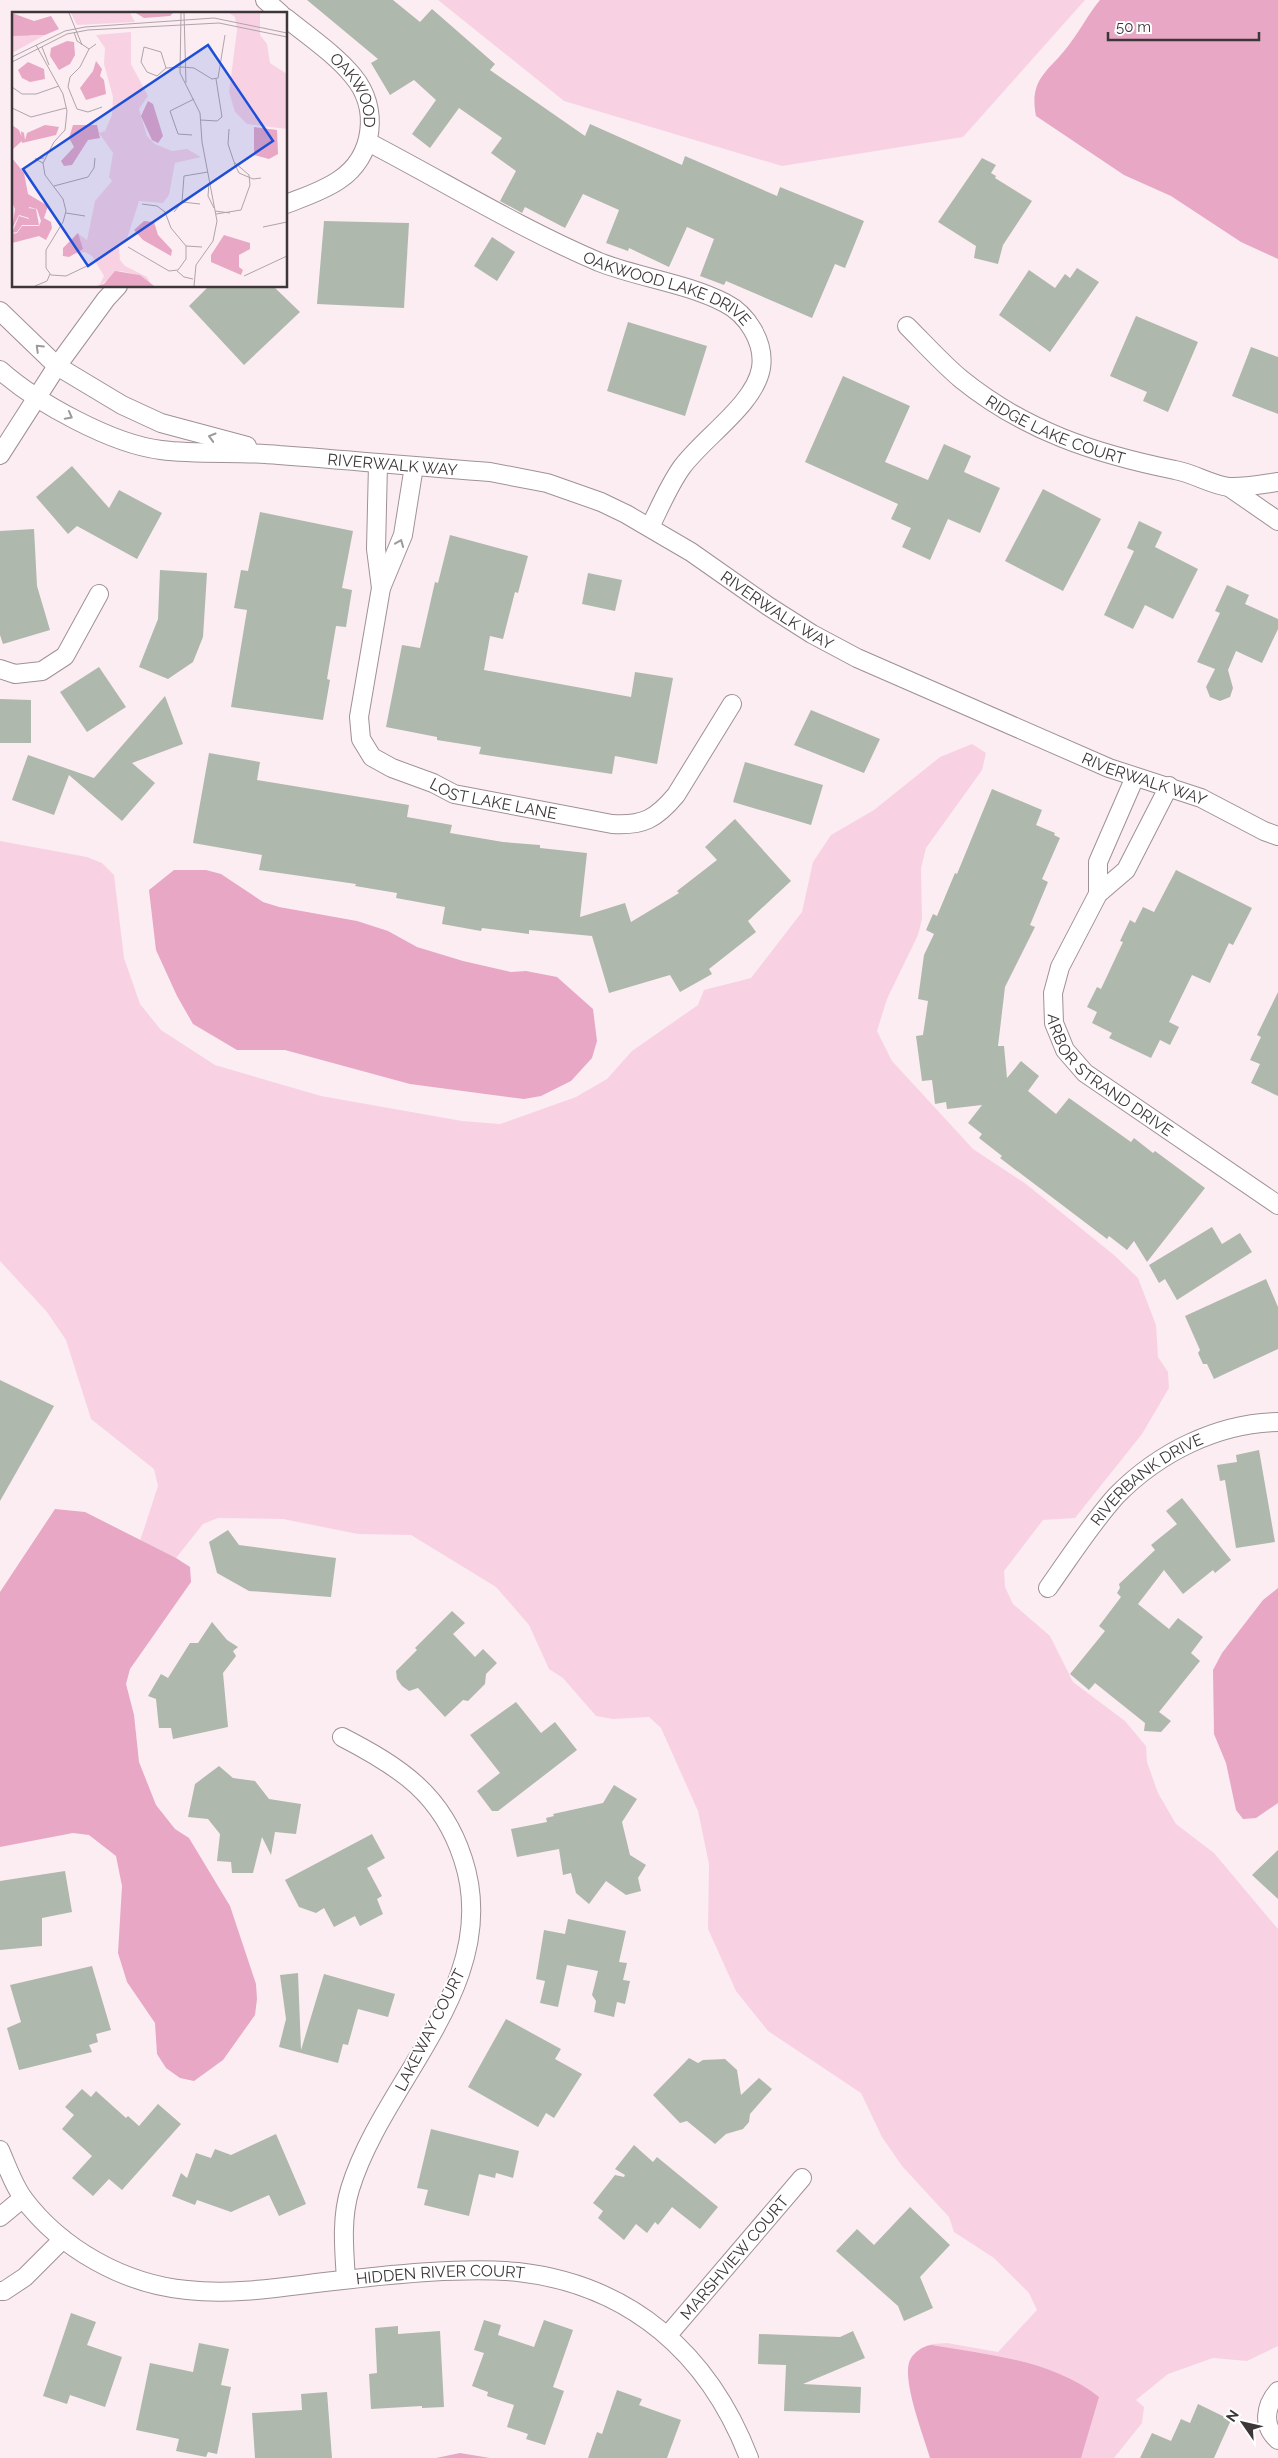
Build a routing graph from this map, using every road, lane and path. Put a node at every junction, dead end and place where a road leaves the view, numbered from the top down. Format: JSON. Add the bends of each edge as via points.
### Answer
{"nodes":[{"id":1,"x":265,"y":0,"type":"edge"},
{"id":2,"x":279,"y":12,"type":"edge"},
{"id":3,"x":288,"y":20,"type":"edge"},
{"id":4,"x":368,"y":142,"type":"junction"},
{"id":5,"x":288,"y":203,"type":"edge"},
{"id":6,"x":116,"y":288,"type":"edge"},
{"id":7,"x":0,"y":311,"type":"edge"},
{"id":8,"x":907,"y":326,"type":"dead end"},
{"id":9,"x":56,"y":366,"type":"junction"},
{"id":10,"x":0,"y":370,"type":"edge"},
{"id":11,"x":37,"y":397,"type":"junction"},
{"id":12,"x":276,"y":454,"type":"junction"},
{"id":13,"x":0,"y":455,"type":"edge"},
{"id":14,"x":378,"y":464,"type":"junction"},
{"id":15,"x":414,"y":466,"type":"junction"},
{"id":16,"x":1278,"y":482,"type":"edge"},
{"id":17,"x":1229,"y":487,"type":"junction"},
{"id":18,"x":1278,"y":521,"type":"edge"},
{"id":19,"x":650,"y":527,"type":"junction"},
{"id":20,"x":381,"y":588,"type":"junction"},
{"id":21,"x":99,"y":594,"type":"dead end"},
{"id":22,"x":0,"y":669,"type":"edge"},
{"id":23,"x":732,"y":704,"type":"dead end"},
{"id":24,"x":1135,"y":777,"type":"junction"},
{"id":25,"x":1169,"y":786,"type":"junction"},
{"id":26,"x":1271,"y":833,"type":"edge"},
{"id":27,"x":1278,"y":845,"type":"edge"},
{"id":28,"x":1098,"y":894,"type":"junction"},
{"id":29,"x":1278,"y":1205,"type":"edge"},
{"id":30,"x":1278,"y":1422,"type":"edge"},
{"id":31,"x":1048,"y":1588,"type":"dead end"},
{"id":32,"x":342,"y":1737,"type":"dead end"},
{"id":33,"x":0,"y":2150,"type":"edge"},
{"id":34,"x":802,"y":2178,"type":"dead end"},
{"id":35,"x":23,"y":2198,"type":"junction"},
{"id":36,"x":0,"y":2217,"type":"edge"},
{"id":37,"x":63,"y":2239,"type":"junction"},
{"id":38,"x":346,"y":2279,"type":"junction"},
{"id":39,"x":0,"y":2291,"type":"edge"},
{"id":40,"x":668,"y":2335,"type":"junction"},
{"id":41,"x":1278,"y":2391,"type":"edge"},
{"id":42,"x":1278,"y":2440,"type":"edge"},
{"id":43,"x":749,"y":2458,"type":"edge"}],
"edges":[{"from":1,"to":2,"type":"street"},
{"from":3,"to":4,"type":"street","name":"OAKWOOD","via":[[354,76],[366,96],[371,119]]},
{"from":4,"to":5,"type":"street","name":"OAKWOOD","via":[[357,163],[340,179]]},
{"from":4,"to":19,"type":"street","name":"OAKWOOD LAKE DRIVE","via":[[506,217],[598,261],[725,303],[746,319],[758,342],[761,367],[753,391],[681,468]]},
{"from":6,"to":9,"type":"street"},
{"from":9,"to":7,"type":"street","name":"RIVERWALK WAY","one_way":true},
{"from":8,"to":17,"type":"street","name":"RIDGE LAKE COURT","via":[[960,378],[1032,424],[1089,450],[1179,470]]},
{"from":9,"to":11,"type":"street"},
{"from":12,"to":9,"type":"street","name":"RIVERWALK WAY","one_way":true,"via":[[161,422],[122,405]]},
{"from":10,"to":11,"type":"street","name":"RIVERWALK WAY"},
{"from":11,"to":12,"type":"street","name":"RIVERWALK WAY","one_way":true,"via":[[90,427],[160,450]]},
{"from":11,"to":13,"type":"street"},
{"from":12,"to":14,"type":"street","name":"RIVERWALK WAY"},
{"from":14,"to":15,"type":"street","name":"RIVERWALK WAY"},
{"from":14,"to":20,"type":"street","name":"LOST LAKE LANE","via":[[376,549]]},
{"from":15,"to":19,"type":"street","name":"RIVERWALK WAY","via":[[490,472],[547,483],[601,502]]},
{"from":20,"to":15,"type":"street","name":"LOST LAKE LANE","one_way":true,"via":[[403,535]]},
{"from":16,"to":17,"type":"street","name":"RIDGE LAKE COURT"},
{"from":17,"to":18,"type":"street","name":"RIDGE LAKE COURT"},
{"from":19,"to":24,"type":"street","name":"RIVERWALK WAY","via":[[812,634],[857,658]]},
{"from":20,"to":23,"type":"street","name":"LOST LAKE LANE","via":[[359,717],[361,738],[372,757],[454,794],[612,824],[641,823],[654,818],[676,795]]},
{"from":21,"to":22,"type":"street","via":[[65,656],[42,671],[15,674]]},
{"from":24,"to":25,"type":"street","name":"RIVERWALK WAY"},
{"from":24,"to":28,"type":"street","name":"ARBOR STRAND DRIVE","via":[[1098,862]]},
{"from":25,"to":26,"type":"street","name":"RIVERWALK WAY","via":[[1224,808]]},
{"from":25,"to":28,"type":"street","name":"ARBOR STRAND DRIVE","via":[[1126,870]]},
{"from":26,"to":27,"type":"street","name":"RIVERWALK WAY"},
{"from":28,"to":29,"type":"street","name":"ARBOR STRAND DRIVE","via":[[1060,967],[1053,993],[1054,1023],[1065,1050],[1085,1073]]},
{"from":30,"to":31,"type":"street","name":"RIVERBANK DRIVE","via":[[1238,1426],[1210,1435],[1157,1462],[1116,1497]]},
{"from":32,"to":38,"type":"street","name":"LAKEWAY COURT","via":[[399,1768],[432,1801],[458,1844],[470,1890],[471,1914],[465,1962],[432,2032],[357,2168],[345,2214]]},
{"from":33,"to":35,"type":"street","name":"HIDDEN RIVER COURT"},
{"from":34,"to":40,"type":"street","name":"MARSHVIEW COURT"},
{"from":35,"to":36,"type":"street"},
{"from":35,"to":37,"type":"street","name":"HIDDEN RIVER COURT"},
{"from":37,"to":38,"type":"street","name":"HIDDEN RIVER COURT","via":[[108,2268],[159,2286],[185,2290],[212,2292]]},
{"from":37,"to":39,"type":"street","via":[[25,2277]]},
{"from":38,"to":40,"type":"street","name":"HIDDEN RIVER COURT","via":[[470,2270],[538,2275],[597,2292]]},
{"from":40,"to":43,"type":"street","name":"HIDDEN RIVER COURT","via":[[710,2383]]},
{"from":41,"to":42,"type":"street","via":[[1266,2410],[1267,2425]]}]}
